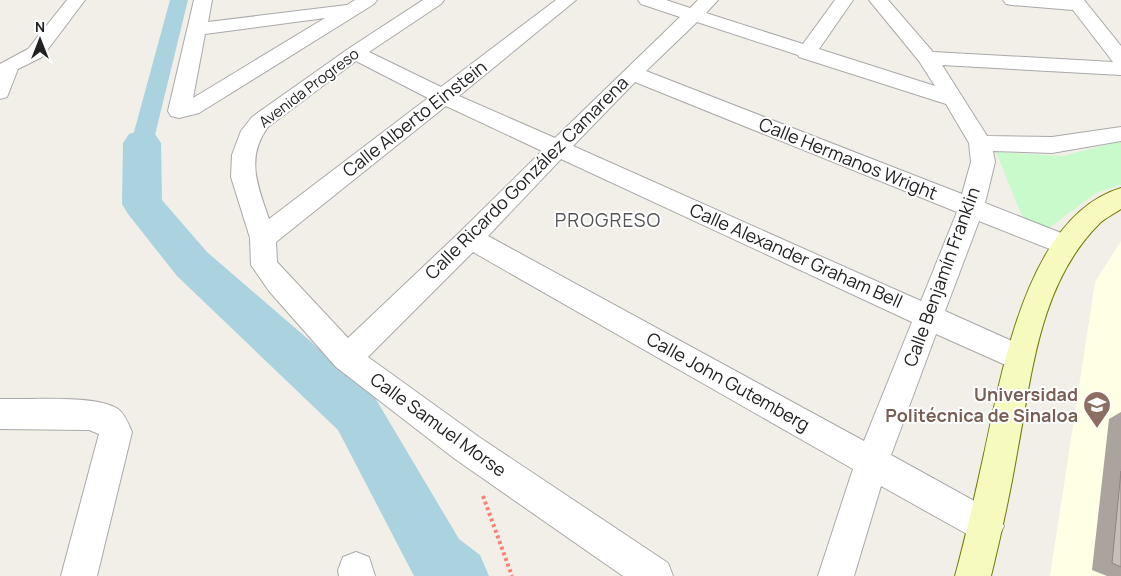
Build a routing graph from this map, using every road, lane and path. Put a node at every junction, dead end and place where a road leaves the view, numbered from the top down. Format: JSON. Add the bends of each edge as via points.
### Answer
{"nodes":[{"id":1,"x":76,"y":0,"type":"edge"},
{"id":2,"x":203,"y":0,"type":"edge"},
{"id":3,"x":435,"y":0,"type":"edge"},
{"id":4,"x":567,"y":0,"type":"edge"},
{"id":5,"x":648,"y":0,"type":"edge"},
{"id":6,"x":844,"y":0,"type":"edge"},
{"id":7,"x":878,"y":0,"type":"edge"},
{"id":8,"x":1012,"y":0,"type":"edge"},
{"id":9,"x":1075,"y":2,"type":"edge"},
{"id":10,"x":360,"y":5,"type":"edge"},
{"id":11,"x":702,"y":8,"type":"edge"},
{"id":12,"x":196,"y":29,"type":"junction"},
{"id":13,"x":806,"y":52,"type":"junction"},
{"id":14,"x":356,"y":53,"type":"junction"},
{"id":15,"x":927,"y":58,"type":"junction"},
{"id":16,"x":1121,"y":59,"type":"edge"},
{"id":17,"x":5,"y":67,"type":"edge"},
{"id":18,"x":1121,"y":69,"type":"edge"},
{"id":19,"x":632,"y":73,"type":"junction"},
{"id":20,"x":0,"y":92,"type":"edge"},
{"id":21,"x":444,"y":97,"type":"junction"},
{"id":22,"x":954,"y":99,"type":"junction"},
{"id":23,"x":1121,"y":134,"type":"edge"},
{"id":24,"x":980,"y":143,"type":"junction"},
{"id":25,"x":559,"y":149,"type":"junction"},
{"id":26,"x":1121,"y":197,"type":"edge"},
{"id":27,"x":971,"y":208,"type":"junction"},
{"id":28,"x":263,"y":238,"type":"junction"},
{"id":29,"x":470,"y":238,"type":"junction"},
{"id":30,"x":1065,"y":245,"type":"junction"},
{"id":31,"x":929,"y":316,"type":"junction"},
{"id":32,"x":347,"y":358,"type":"junction"},
{"id":33,"x":1019,"y":358,"type":"junction"},
{"id":34,"x":0,"y":414,"type":"edge"},
{"id":35,"x":872,"y":462,"type":"junction"},
{"id":36,"x":483,"y":494,"type":"dead end"},
{"id":37,"x":986,"y":526,"type":"junction"},
{"id":38,"x":79,"y":576,"type":"edge"},
{"id":39,"x":512,"y":576,"type":"edge"},
{"id":40,"x":654,"y":576,"type":"edge"},
{"id":41,"x":836,"y":576,"type":"edge"},
{"id":42,"x":973,"y":576,"type":"edge"}],
"edges":[{"from":1,"to":17,"type":"street","via":[[30,57]]},
{"from":2,"to":12,"type":"street"},
{"from":3,"to":14,"type":"street","name":"Avenida Progreso"},
{"from":4,"to":21,"type":"street","name":"Calle Alberto Einstein"},
{"from":5,"to":11,"type":"street"},
{"from":6,"to":13,"type":"street"},
{"from":7,"to":15,"type":"street","name":"Calle Benjamín Franklin"},
{"from":8,"to":9,"type":"street"},
{"from":9,"to":16,"type":"street"},
{"from":10,"to":12,"type":"street"},
{"from":10,"to":12,"type":"street","via":[[191,108],[179,111]]},
{"from":11,"to":13,"type":"street"},
{"from":11,"to":19,"type":"street","name":"Calle Ricardo González Camarena"},
{"from":13,"to":22,"type":"street"},
{"from":14,"to":21,"type":"street","name":"Calle Alexander Graham Bell"},
{"from":14,"to":28,"type":"street","name":"Avenida Progreso","via":[[260,122],[249,136],[243,177]]},
{"from":15,"to":18,"type":"street"},
{"from":15,"to":22,"type":"street","name":"Calle Benjamín Franklin"},
{"from":17,"to":20,"type":"street"},
{"from":19,"to":25,"type":"street","name":"Calle Ricardo González Camarena"},
{"from":19,"to":27,"type":"street","name":"Calle Hermanos Wright"},
{"from":21,"to":25,"type":"street","name":"Calle Alexander Graham Bell"},
{"from":21,"to":28,"type":"street","name":"Calle Alberto Einstein"},
{"from":22,"to":24,"type":"street","name":"Calle Benjamín Franklin"},
{"from":23,"to":24,"type":"street","via":[[1052,145]]},
{"from":24,"to":27,"type":"street","name":"Calle Benjamín Franklin","via":[[983,162]]},
{"from":25,"to":29,"type":"street","name":"Calle Ricardo González Camarena"},
{"from":25,"to":31,"type":"street","name":"Calle Alexander Graham Bell"},
{"from":26,"to":30,"type":"street","via":[[1100,209]]},
{"from":27,"to":30,"type":"street","name":"Calle Hermanos Wright"},
{"from":27,"to":31,"type":"street","name":"Calle Benjamín Franklin"},
{"from":28,"to":32,"type":"street","name":"Calle Samuel Morse","via":[[264,264]]},
{"from":29,"to":32,"type":"street","name":"Calle Ricardo González Camarena"},
{"from":29,"to":35,"type":"street","name":"Calle John Gutemberg"},
{"from":30,"to":33,"type":"street","via":[[1048,276]]},
{"from":31,"to":33,"type":"street","name":"Calle Alexander Graham Bell"},
{"from":31,"to":35,"type":"street","name":"Calle Benjamín Franklin"},
{"from":32,"to":40,"type":"street","name":"Calle Samuel Morse","via":[[466,448]]},
{"from":33,"to":37,"type":"street"},
{"from":34,"to":38,"type":"street","via":[[89,415],[108,420],[116,432]]},
{"from":35,"to":37,"type":"street","name":"Calle John Gutemberg"},
{"from":35,"to":41,"type":"street","name":"Calle Benjamín Franklin"},
{"from":36,"to":39,"type":"path"},
{"from":37,"to":42,"type":"street"}]}
